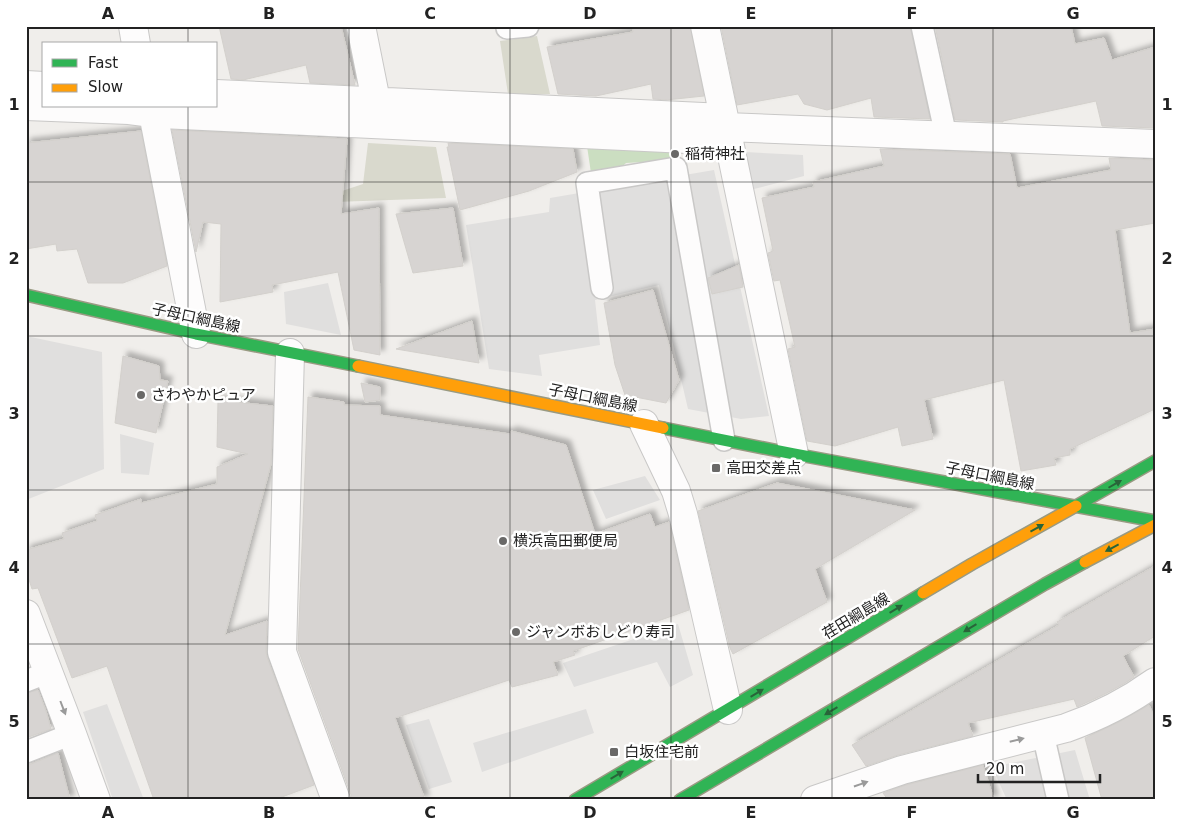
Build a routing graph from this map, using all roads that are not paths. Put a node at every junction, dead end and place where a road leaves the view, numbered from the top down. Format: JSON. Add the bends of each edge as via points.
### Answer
{"nodes":[{"id":1,"x":133,"y":26,"type":"edge"},
{"id":2,"x":361,"y":26,"type":"edge"},
{"id":3,"x":528,"y":26,"type":"edge"},
{"id":4,"x":705,"y":26,"type":"edge"},
{"id":5,"x":922,"y":26,"type":"edge"},
{"id":6,"x":507,"y":28,"type":"dead end"},
{"id":7,"x":136,"y":42,"type":"edge"},
{"id":8,"x":26,"y":85,"type":"edge"},
{"id":9,"x":42,"y":86,"type":"edge"},
{"id":10,"x":218,"y":94,"type":"edge"},
{"id":11,"x":376,"y":101,"type":"junction"},
{"id":12,"x":26,"y":106,"type":"edge"},
{"id":13,"x":42,"y":107,"type":"edge"},
{"id":14,"x":78,"y":108,"type":"edge"},
{"id":15,"x":152,"y":109,"type":"edge"},
{"id":16,"x":727,"y":128,"type":"junction"},
{"id":17,"x":946,"y":136,"type":"junction"},
{"id":18,"x":1155,"y":144,"type":"edge"},
{"id":19,"x":602,"y":288,"type":"dead end"},
{"id":20,"x":26,"y":295,"type":"edge"},
{"id":21,"x":196,"y":334,"type":"junction"},
{"id":22,"x":290,"y":353,"type":"junction"},
{"id":23,"x":644,"y":424,"type":"junction"},
{"id":24,"x":724,"y":440,"type":"junction"},
{"id":25,"x":794,"y":454,"type":"junction"},
{"id":26,"x":1155,"y":461,"type":"edge"},
{"id":27,"x":1075,"y":507,"type":"junction"},
{"id":28,"x":1155,"y":521,"type":"edge"},
{"id":29,"x":1155,"y":525,"type":"edge"},
{"id":30,"x":26,"y":614,"type":"edge"},
{"id":31,"x":38,"y":677,"type":"edge"},
{"id":32,"x":1155,"y":682,"type":"edge"},
{"id":33,"x":728,"y":710,"type":"junction"},
{"id":34,"x":72,"y":734,"type":"junction"},
{"id":35,"x":1043,"y":734,"type":"junction"},
{"id":36,"x":26,"y":752,"type":"edge"},
{"id":37,"x":590,"y":796,"type":"edge"},
{"id":38,"x":96,"y":800,"type":"edge"},
{"id":39,"x":336,"y":800,"type":"edge"},
{"id":40,"x":680,"y":800,"type":"edge"},
{"id":41,"x":815,"y":800,"type":"edge"},
{"id":42,"x":1058,"y":800,"type":"edge"}],
"edges":[{"from":1,"to":7,"type":"street"},
{"from":2,"to":11,"type":"street"},
{"from":3,"to":6,"type":"lane"},
{"from":4,"to":16,"type":"street"},
{"from":5,"to":17,"type":"lane"},
{"from":8,"to":9,"type":"street"},
{"from":10,"to":11,"type":"street"},
{"from":11,"to":16,"type":"street"},
{"from":12,"to":13,"type":"street"},
{"from":14,"to":15,"type":"street"},
{"from":15,"to":16,"type":"street"},
{"from":15,"to":21,"type":"street"},
{"from":16,"to":17,"type":"street"},
{"from":16,"to":25,"type":"street"},
{"from":17,"to":18,"type":"street"},
{"from":19,"to":24,"type":"lane","via":[[587,183],[676,168]]},
{"from":20,"to":21,"type":"main road","name":"子母口綱島線"},
{"from":21,"to":22,"type":"main road","name":"子母口綱島線"},
{"from":22,"to":23,"type":"main road","name":"子母口綱島線"},
{"from":22,"to":39,"type":"street","via":[[282,652]]},
{"from":23,"to":24,"type":"main road","name":"子母口綱島線"},
{"from":23,"to":33,"type":"street","via":[[684,514]]},
{"from":24,"to":25,"type":"main road","name":"子母口綱島線"},
{"from":25,"to":27,"type":"main road","name":"子母口綱島線"},
{"from":27,"to":26,"type":"main road","name":"荏田綱島線","one_way":true},
{"from":27,"to":28,"type":"main road","name":"子母口綱島線"},
{"from":33,"to":27,"type":"main road","name":"荏田綱島線","one_way":true,"via":[[972,564]]},
{"from":29,"to":40,"type":"main road","one_way":true,"via":[[1045,584]]},
{"from":30,"to":31,"type":"street"},
{"from":31,"to":34,"type":"street","one_way":true},
{"from":32,"to":35,"type":"street","via":[[1107,712]]},
{"from":37,"to":33,"type":"main road","name":"荏田綱島線","one_way":true},
{"from":34,"to":36,"type":"lane"},
{"from":34,"to":38,"type":"street"},
{"from":41,"to":35,"type":"street","one_way":true,"via":[[902,770]]},
{"from":35,"to":42,"type":"lane"}]}
